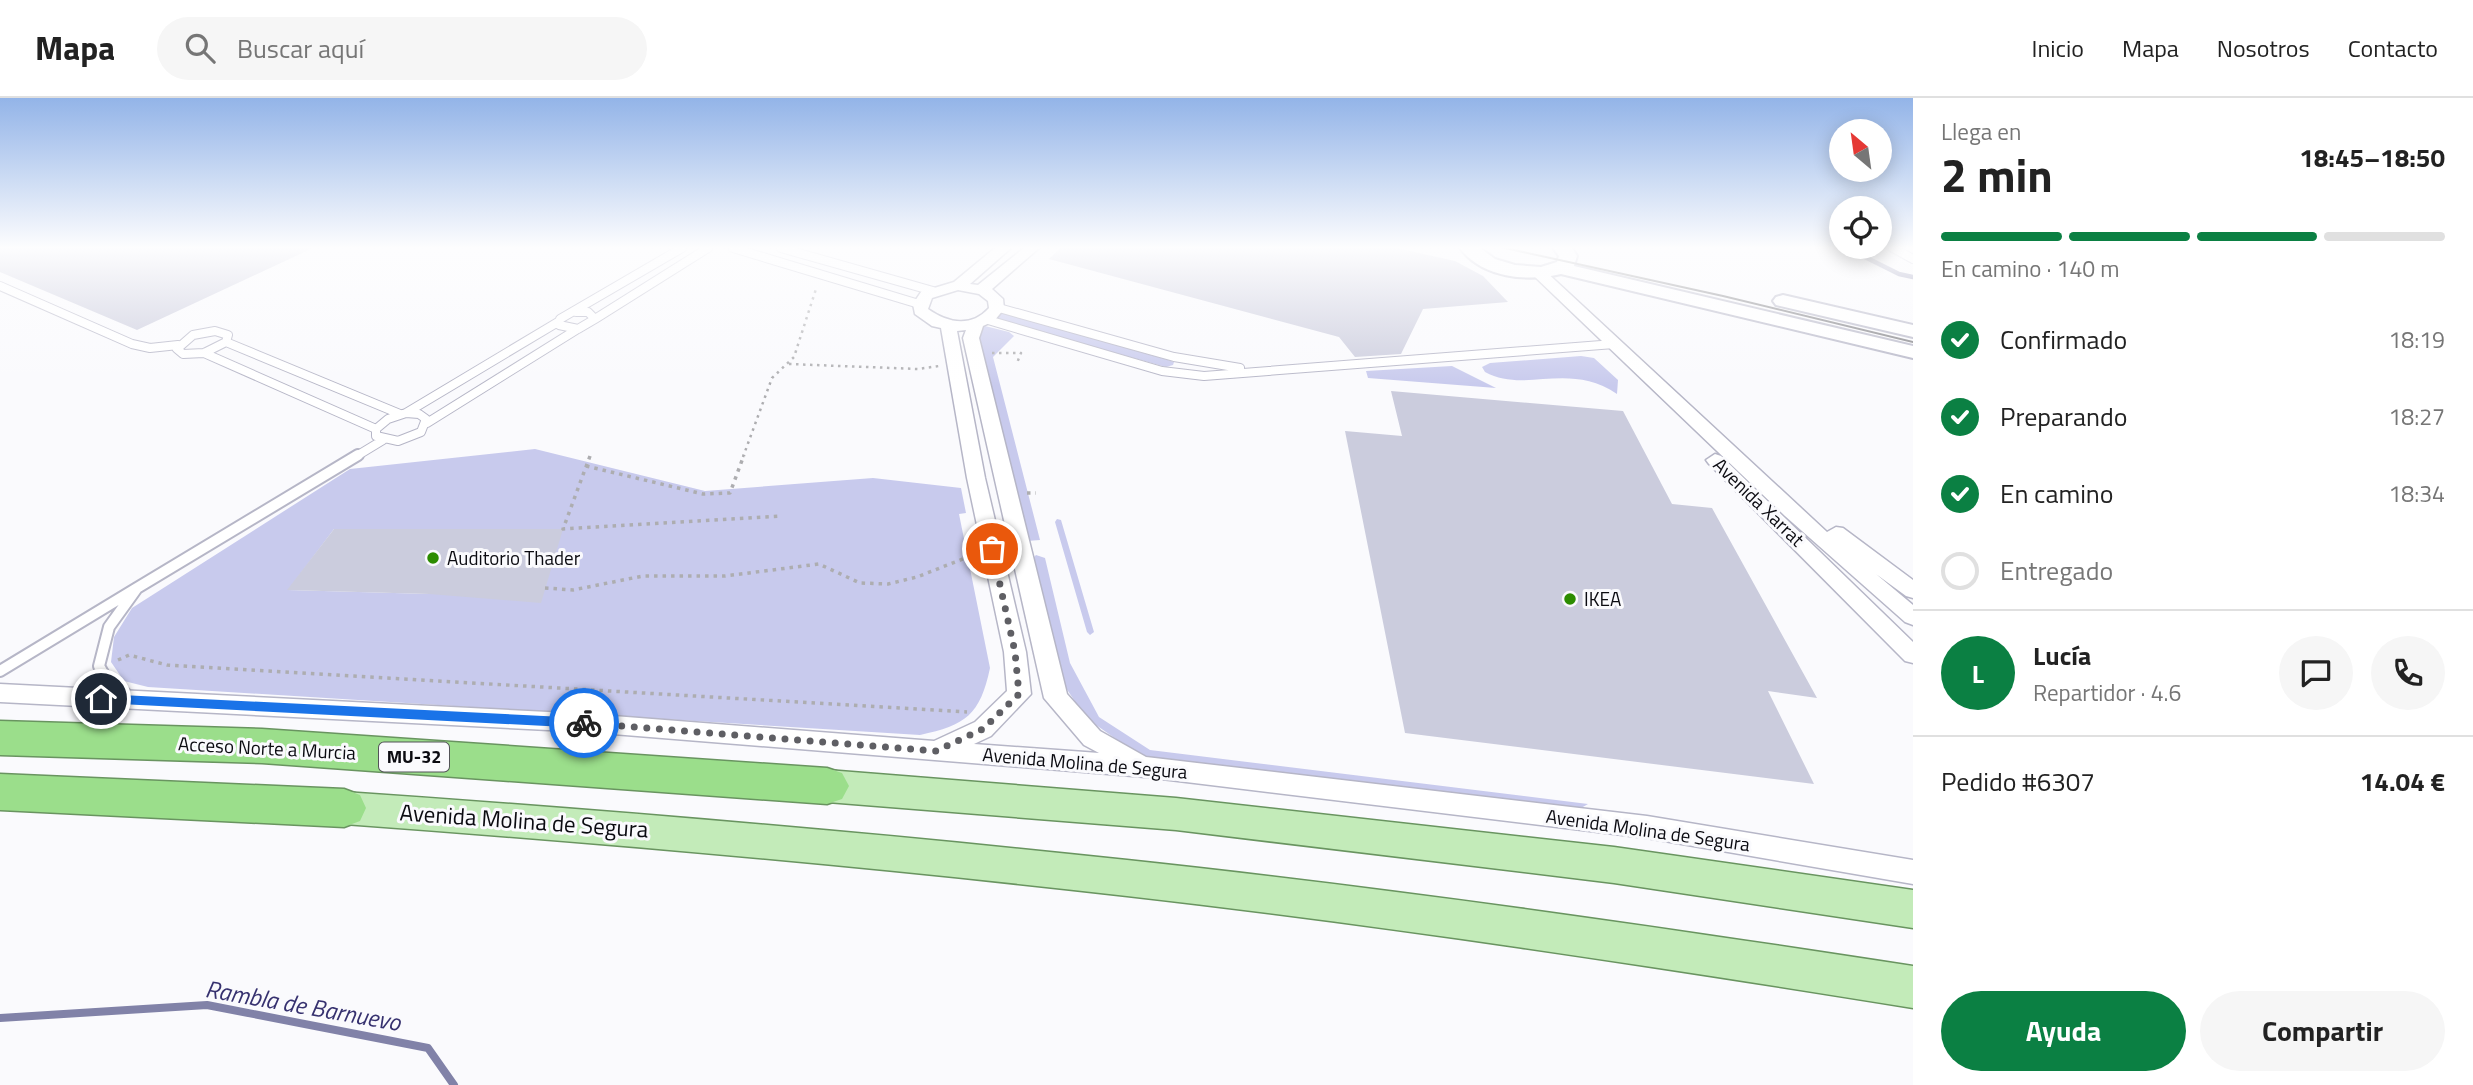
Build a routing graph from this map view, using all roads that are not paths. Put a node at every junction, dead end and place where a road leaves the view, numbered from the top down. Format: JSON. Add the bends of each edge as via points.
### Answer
{"nodes":[{"id":1,"x":18,"y":294,"type":"edge"},
{"id":2,"x":606,"y":294,"type":"edge"},
{"id":3,"x":635,"y":294,"type":"edge"},
{"id":4,"x":886,"y":294,"type":"edge"},
{"id":5,"x":929,"y":294,"type":"edge"},
{"id":6,"x":988,"y":294,"type":"edge"},
{"id":7,"x":1561,"y":294,"type":"edge"},
{"id":8,"x":1702,"y":294,"type":"edge"},
{"id":9,"x":1741,"y":294,"type":"edge"},
{"id":10,"x":919,"y":304,"type":"junction"},
{"id":11,"x":999,"y":308,"type":"junction"},
{"id":12,"x":576,"y":312,"type":"junction"},
{"id":13,"x":595,"y":319,"type":"junction"},
{"id":14,"x":558,"y":322,"type":"junction"},
{"id":15,"x":982,"y":322,"type":"junction"},
{"id":16,"x":948,"y":326,"type":"junction"},
{"id":17,"x":576,"y":329,"type":"junction"},
{"id":18,"x":1913,"y":331,"type":"edge"},
{"id":19,"x":226,"y":342,"type":"junction"},
{"id":20,"x":1614,"y":344,"type":"junction"},
{"id":21,"x":178,"y":345,"type":"junction"},
{"id":22,"x":1913,"y":352,"type":"edge"},
{"id":23,"x":204,"y":353,"type":"junction"},
{"id":24,"x":1174,"y":357,"type":"junction"},
{"id":25,"x":1292,"y":368,"type":"junction"},
{"id":26,"x":1162,"y":371,"type":"junction"},
{"id":27,"x":1670,"y":398,"type":"junction"},
{"id":28,"x":403,"y":414,"type":"junction"},
{"id":29,"x":427,"y":423,"type":"junction"},
{"id":30,"x":376,"y":429,"type":"junction"},
{"id":31,"x":383,"y":440,"type":"junction"},
{"id":32,"x":137,"y":588,"type":"junction"},
{"id":33,"x":1913,"y":591,"type":"edge"},
{"id":34,"x":1913,"y":617,"type":"edge"},
{"id":35,"x":1913,"y":655,"type":"edge"},
{"id":36,"x":0,"y":671,"type":"edge"},
{"id":37,"x":0,"y":693,"type":"edge"},
{"id":38,"x":176,"y":702,"type":"junction"},
{"id":39,"x":0,"y":715,"type":"edge"},
{"id":40,"x":0,"y":738,"type":"edge"},
{"id":41,"x":262,"y":746,"type":"junction"},
{"id":42,"x":936,"y":751,"type":"junction"},
{"id":43,"x":1145,"y":767,"type":"junction"},
{"id":44,"x":827,"y":786,"type":"joint"},
{"id":45,"x":0,"y":792,"type":"edge"},
{"id":46,"x":0,"y":802,"type":"edge"},
{"id":47,"x":344,"y":808,"type":"junction"},
{"id":48,"x":1913,"y":872,"type":"edge"},
{"id":49,"x":1913,"y":909,"type":"edge"},
{"id":50,"x":1913,"y":987,"type":"edge"}],
"edges":[{"from":1,"to":21,"type":"lane","via":[[132,344],[150,348]]},
{"from":2,"to":12,"type":"lane"},
{"from":3,"to":13,"type":"lane"},
{"from":4,"to":10,"type":"lane"},
{"from":5,"to":10,"type":"street"},
{"from":6,"to":11,"type":"street","via":[[998,301]]},
{"from":7,"to":20,"type":"street","name":"Avenida Xarrat"},
{"from":8,"to":22,"type":"street"},
{"from":9,"to":18,"type":"street"},
{"from":10,"to":16,"type":"street","via":[[926,318]]},
{"from":11,"to":15,"type":"street"},
{"from":11,"to":24,"type":"lane"},
{"from":12,"to":13,"type":"lane","via":[[588,312]]},
{"from":12,"to":14,"type":"lane"},
{"from":13,"to":17,"type":"lane"},
{"from":14,"to":17,"type":"lane","via":[[565,329]]},
{"from":14,"to":28,"type":"lane"},
{"from":15,"to":16,"type":"street"},
{"from":15,"to":26,"type":"lane"},
{"from":15,"to":43,"type":"street","via":[[971,338],[1056,698],[1092,738]]},
{"from":16,"to":42,"type":"street","via":[[1015,652],[1019,694],[983,729]]},
{"from":17,"to":29,"type":"lane"},
{"from":19,"to":21,"type":"lane","via":[[225,332],[212,331]]},
{"from":19,"to":23,"type":"lane"},
{"from":19,"to":28,"type":"lane"},
{"from":20,"to":25,"type":"lane"},
{"from":20,"to":27,"type":"street","name":"Avenida Xarrat"},
{"from":20,"to":35,"type":"street","name":"Avenida Xarrat","via":[[1621,368]]},
{"from":21,"to":23,"type":"lane","via":[[183,354]]},
{"from":23,"to":30,"type":"lane"},
{"from":24,"to":25,"type":"lane","via":[[1232,368]]},
{"from":24,"to":26,"type":"lane","via":[[1181,363]]},
{"from":25,"to":26,"type":"lane","via":[[1204,376]]},
{"from":27,"to":33,"type":"street","name":"Avenida Xarrat"},
{"from":27,"to":34,"type":"street","name":"Avenida Xarrat"},
{"from":28,"to":29,"type":"lane","via":[[423,416]]},
{"from":28,"to":30,"type":"lane"},
{"from":29,"to":31,"type":"lane","via":[[411,438]]},
{"from":30,"to":31,"type":"lane","via":[[376,436]]},
{"from":31,"to":32,"type":"lane"},
{"from":32,"to":36,"type":"lane"},
{"from":32,"to":38,"type":"lane","via":[[109,627],[99,667],[113,691]]},
{"from":37,"to":38,"type":"street","name":"Avenida Molina de Segura"},
{"from":38,"to":42,"type":"street","name":"Avenida Molina de Segura","via":[[588,723]]},
{"from":39,"to":41,"type":"highway","via":[[44,716]]},
{"from":40,"to":41,"type":"highway","name":"Acceso Norte a Murcia","number":"MU-32"},
{"from":41,"to":44,"type":"highway","name":"Acceso Norte a Murcia","number":"MU-32"},
{"from":42,"to":43,"type":"street","name":"Avenida Molina de Segura"},
{"from":43,"to":48,"type":"street","name":"Avenida Molina de Segura","via":[[1647,827]]},
{"from":44,"to":49,"type":"main road","name":"Avenida Molina de Segura","via":[[1176,814],[1614,865]]},
{"from":45,"to":47,"type":"highway"},
{"from":46,"to":47,"type":"highway"},
{"from":47,"to":50,"type":"main road","name":"Avenida Molina de Segura","via":[[788,842],[1334,902]]}]}
